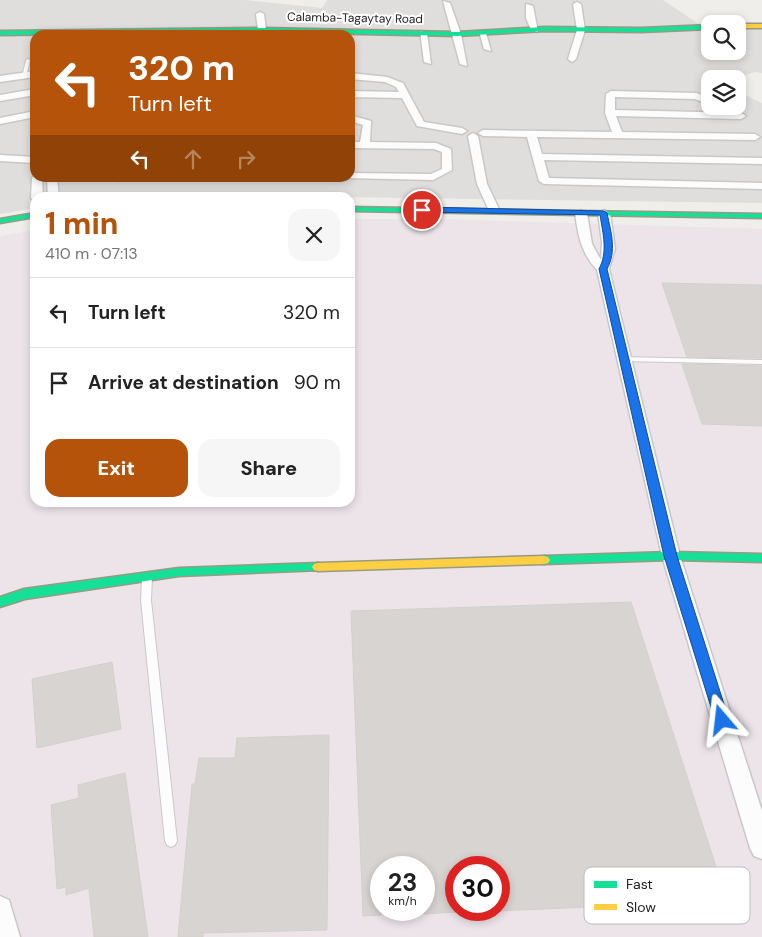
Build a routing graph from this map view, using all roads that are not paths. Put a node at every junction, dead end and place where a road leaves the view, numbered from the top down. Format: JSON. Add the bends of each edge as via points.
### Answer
{"nodes":[{"id":1,"x":446,"y":3,"type":"dead end"},
{"id":2,"x":577,"y":4,"type":"dead end"},
{"id":3,"x":529,"y":6,"type":"dead end"},
{"id":4,"x":260,"y":14,"type":"dead end"},
{"id":5,"x":746,"y":26,"type":"edge"},
{"id":6,"x":762,"y":26,"type":"edge"},
{"id":7,"x":701,"y":27,"type":"edge"},
{"id":8,"x":262,"y":30,"type":"edge"},
{"id":9,"x":535,"y":30,"type":"junction"},
{"id":10,"x":581,"y":30,"type":"junction"},
{"id":11,"x":355,"y":32,"type":"edge"},
{"id":12,"x":0,"y":33,"type":"edge"},
{"id":13,"x":30,"y":33,"type":"edge"},
{"id":14,"x":482,"y":33,"type":"junction"},
{"id":15,"x":423,"y":34,"type":"junction"},
{"id":16,"x":457,"y":34,"type":"junction"},
{"id":17,"x":488,"y":49,"type":"dead end"},
{"id":18,"x":28,"y":60,"type":"dead end"},
{"id":19,"x":572,"y":60,"type":"dead end"},
{"id":20,"x":428,"y":62,"type":"dead end"},
{"id":21,"x":464,"y":64,"type":"dead end"},
{"id":22,"x":25,"y":74,"type":"junction"},
{"id":23,"x":30,"y":74,"type":"edge"},
{"id":24,"x":355,"y":77,"type":"edge"},
{"id":25,"x":0,"y":79,"type":"edge"},
{"id":26,"x":30,"y":93,"type":"edge"},
{"id":27,"x":355,"y":94,"type":"edge"},
{"id":28,"x":405,"y":95,"type":"junction"},
{"id":29,"x":0,"y":98,"type":"edge"},
{"id":30,"x":701,"y":98,"type":"edge"},
{"id":31,"x":610,"y":113,"type":"junction"},
{"id":32,"x":30,"y":115,"type":"edge"},
{"id":33,"x":741,"y":116,"type":"joint"},
{"id":34,"x":355,"y":119,"type":"edge"},
{"id":35,"x":0,"y":121,"type":"edge"},
{"id":36,"x":531,"y":133,"type":"junction"},
{"id":37,"x":478,"y":135,"type":"junction"},
{"id":38,"x":618,"y":135,"type":"junction"},
{"id":39,"x":755,"y":137,"type":"junction"},
{"id":40,"x":355,"y":145,"type":"edge"},
{"id":41,"x":365,"y":145,"type":"junction"},
{"id":42,"x":762,"y":148,"type":"edge"},
{"id":43,"x":538,"y":157,"type":"junction"},
{"id":44,"x":0,"y":158,"type":"edge"},
{"id":45,"x":30,"y":160,"type":"edge"},
{"id":46,"x":762,"y":161,"type":"edge"},
{"id":47,"x":355,"y":176,"type":"edge"},
{"id":48,"x":762,"y":186,"type":"edge"},
{"id":49,"x":355,"y":209,"type":"edge"},
{"id":50,"x":494,"y":211,"type":"junction"},
{"id":51,"x":581,"y":213,"type":"junction"},
{"id":52,"x":604,"y":213,"type":"junction"},
{"id":53,"x":30,"y":216,"type":"edge"},
{"id":54,"x":762,"y":216,"type":"edge"},
{"id":55,"x":0,"y":221,"type":"edge"},
{"id":56,"x":603,"y":269,"type":"junction"},
{"id":57,"x":624,"y":359,"type":"junction"},
{"id":58,"x":762,"y":362,"type":"edge"},
{"id":59,"x":670,"y":556,"type":"junction"},
{"id":60,"x":762,"y":558,"type":"edge"},
{"id":61,"x":147,"y":576,"type":"junction"},
{"id":62,"x":0,"y":602,"type":"edge"},
{"id":63,"x":171,"y":841,"type":"dead end"},
{"id":64,"x":762,"y":848,"type":"edge"},
{"id":65,"x":0,"y":908,"type":"edge"},
{"id":66,"x":6,"y":937,"type":"edge"}],
"edges":[{"from":1,"to":16,"type":"street"},
{"from":2,"to":10,"type":"street"},
{"from":3,"to":9,"type":"street"},
{"from":4,"to":8,"type":"street"},
{"from":5,"to":6,"type":"main road"},
{"from":7,"to":10,"type":"main road","name":"Calamba-Tagaytay Road"},
{"from":9,"to":10,"type":"main road","name":"Calamba-Tagaytay Road"},
{"from":9,"to":14,"type":"main road","name":"Calamba-Tagaytay Road"},
{"from":10,"to":19,"type":"street"},
{"from":11,"to":15,"type":"main road","name":"Calamba-Tagaytay Road"},
{"from":12,"to":13,"type":"main road","name":"Calamba-Tagaytay Road"},
{"from":14,"to":16,"type":"main road","name":"Calamba-Tagaytay Road"},
{"from":14,"to":17,"type":"street"},
{"from":15,"to":16,"type":"main road","name":"Calamba-Tagaytay Road"},
{"from":15,"to":20,"type":"street"},
{"from":16,"to":21,"type":"street"},
{"from":18,"to":22,"type":"lane"},
{"from":22,"to":23,"type":"street"},
{"from":22,"to":25,"type":"street"},
{"from":24,"to":28,"type":"street","via":[[387,80],[400,85]]},
{"from":26,"to":29,"type":"street"},
{"from":27,"to":28,"type":"street"},
{"from":28,"to":37,"type":"street","via":[[420,124],[462,131],[476,128]]},
{"from":30,"to":31,"type":"street","via":[[611,94]]},
{"from":31,"to":33,"type":"street"},
{"from":31,"to":38,"type":"street"},
{"from":32,"to":35,"type":"street"},
{"from":33,"to":39,"type":"street"},
{"from":34,"to":41,"type":"street","via":[[368,123]]},
{"from":36,"to":37,"type":"street"},
{"from":36,"to":38,"type":"street"},
{"from":36,"to":43,"type":"street"},
{"from":37,"to":50,"type":"street","via":[[482,184]]},
{"from":38,"to":39,"type":"street"},
{"from":39,"to":42,"type":"street"},
{"from":40,"to":41,"type":"street"},
{"from":41,"to":47,"type":"street","via":[[436,146],[447,151],[448,170],[433,177]]},
{"from":43,"to":46,"type":"street"},
{"from":43,"to":48,"type":"street","via":[[544,181]]},
{"from":44,"to":45,"type":"street"},
{"from":49,"to":50,"type":"main road"},
{"from":50,"to":51,"type":"main road"},
{"from":51,"to":52,"type":"main road"},
{"from":51,"to":56,"type":"street","via":[[586,248]]},
{"from":52,"to":54,"type":"main road"},
{"from":52,"to":56,"type":"street","via":[[609,246],[608,260]]},
{"from":53,"to":55,"type":"main road"},
{"from":56,"to":57,"type":"street"},
{"from":57,"to":58,"type":"lane"},
{"from":57,"to":59,"type":"street"},
{"from":59,"to":60,"type":"main road"},
{"from":59,"to":61,"type":"main road","via":[[178,572]]},
{"from":59,"to":64,"type":"street"},
{"from":61,"to":62,"type":"main road","via":[[24,594]]},
{"from":61,"to":63,"type":"lane","via":[[146,600]]},
{"from":65,"to":66,"type":"street"}]}
